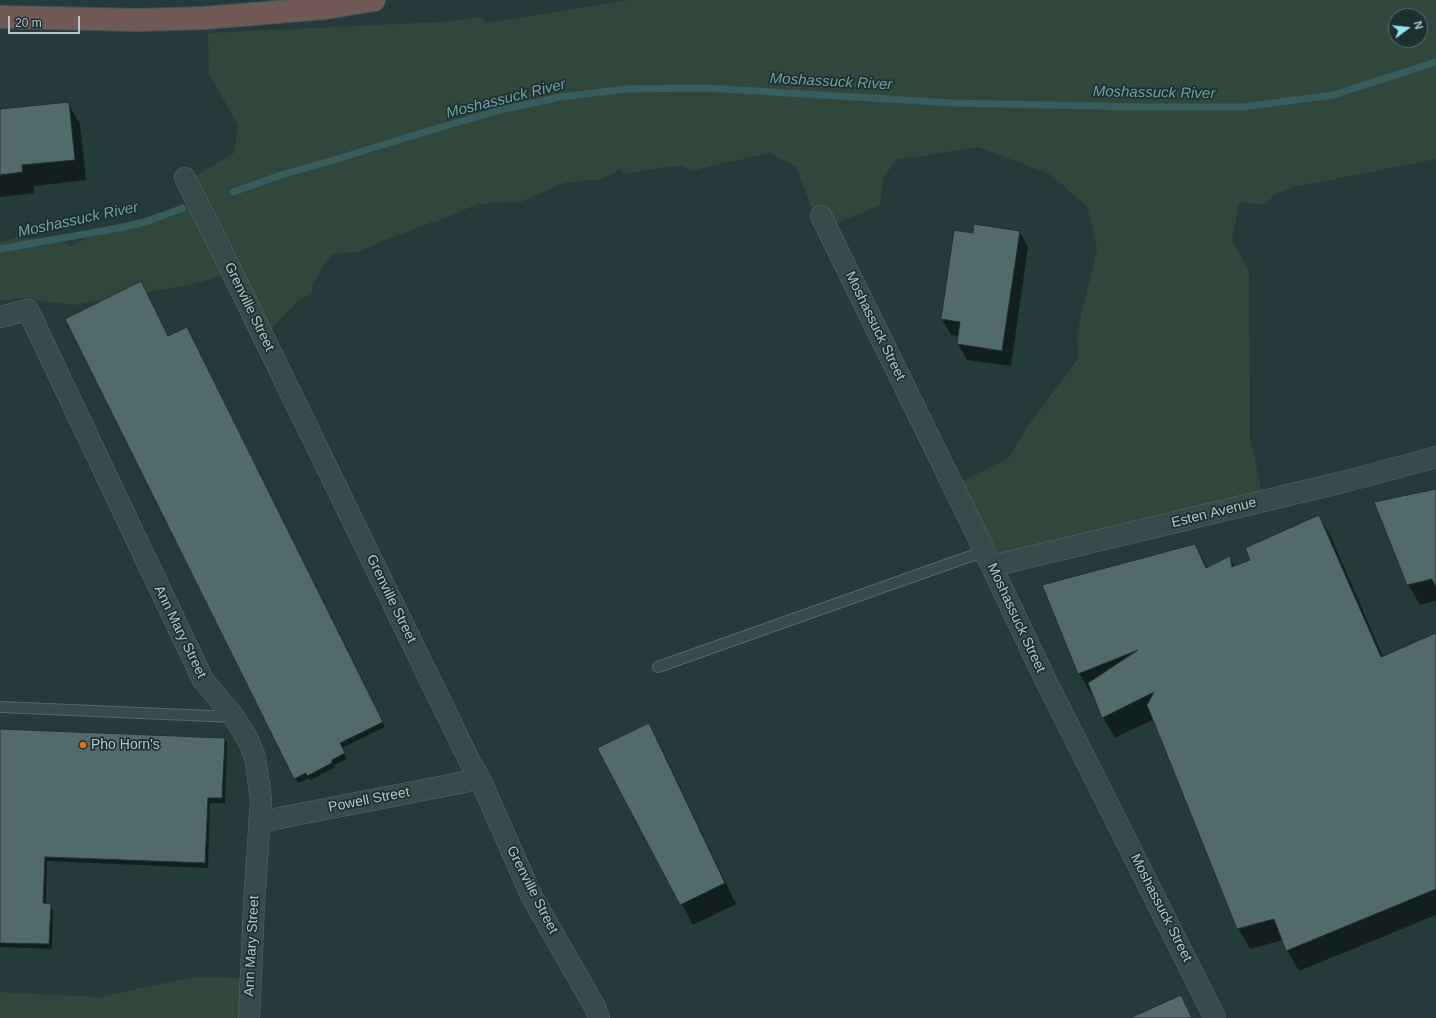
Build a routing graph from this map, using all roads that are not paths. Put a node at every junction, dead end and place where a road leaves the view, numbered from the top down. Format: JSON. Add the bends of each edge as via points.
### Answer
{"nodes":[{"id":1,"x":374,"y":0,"type":"edge"},
{"id":2,"x":0,"y":17,"type":"edge"},
{"id":3,"x":185,"y":178,"type":"dead end"},
{"id":4,"x":820,"y":216,"type":"dead end"},
{"id":5,"x":0,"y":317,"type":"edge"},
{"id":6,"x":1436,"y":457,"type":"edge"},
{"id":7,"x":988,"y":559,"type":"junction"},
{"id":8,"x":658,"y":668,"type":"dead end"},
{"id":9,"x":0,"y":707,"type":"edge"},
{"id":10,"x":234,"y":717,"type":"junction"},
{"id":11,"x":480,"y":779,"type":"junction"},
{"id":12,"x":259,"y":822,"type":"junction"},
{"id":13,"x":249,"y":1018,"type":"edge"},
{"id":14,"x":599,"y":1018,"type":"edge"},
{"id":15,"x":1215,"y":1018,"type":"edge"}],
"edges":[{"from":1,"to":2,"type":"highway","via":[[325,8],[205,18],[139,20]]},
{"from":3,"to":11,"type":"street","name":"Grenville Street"},
{"from":4,"to":7,"type":"street","name":"Moshassuck Street"},
{"from":5,"to":10,"type":"street","name":"Ann Mary Street","via":[[28,310],[202,680]]},
{"from":6,"to":7,"type":"street","name":"Esten Avenue","via":[[1347,481]]},
{"from":7,"to":8,"type":"lane","via":[[961,560]]},
{"from":7,"to":15,"type":"street","name":"Moshassuck Street","via":[[1045,679]]},
{"from":9,"to":10,"type":"lane"},
{"from":10,"to":12,"type":"street","name":"Ann Mary Street","via":[[255,757],[261,799]]},
{"from":11,"to":12,"type":"street","name":"Powell Street"},
{"from":11,"to":14,"type":"street","name":"Grenville Street","via":[[531,895]]},
{"from":12,"to":13,"type":"street","name":"Ann Mary Street"}]}
